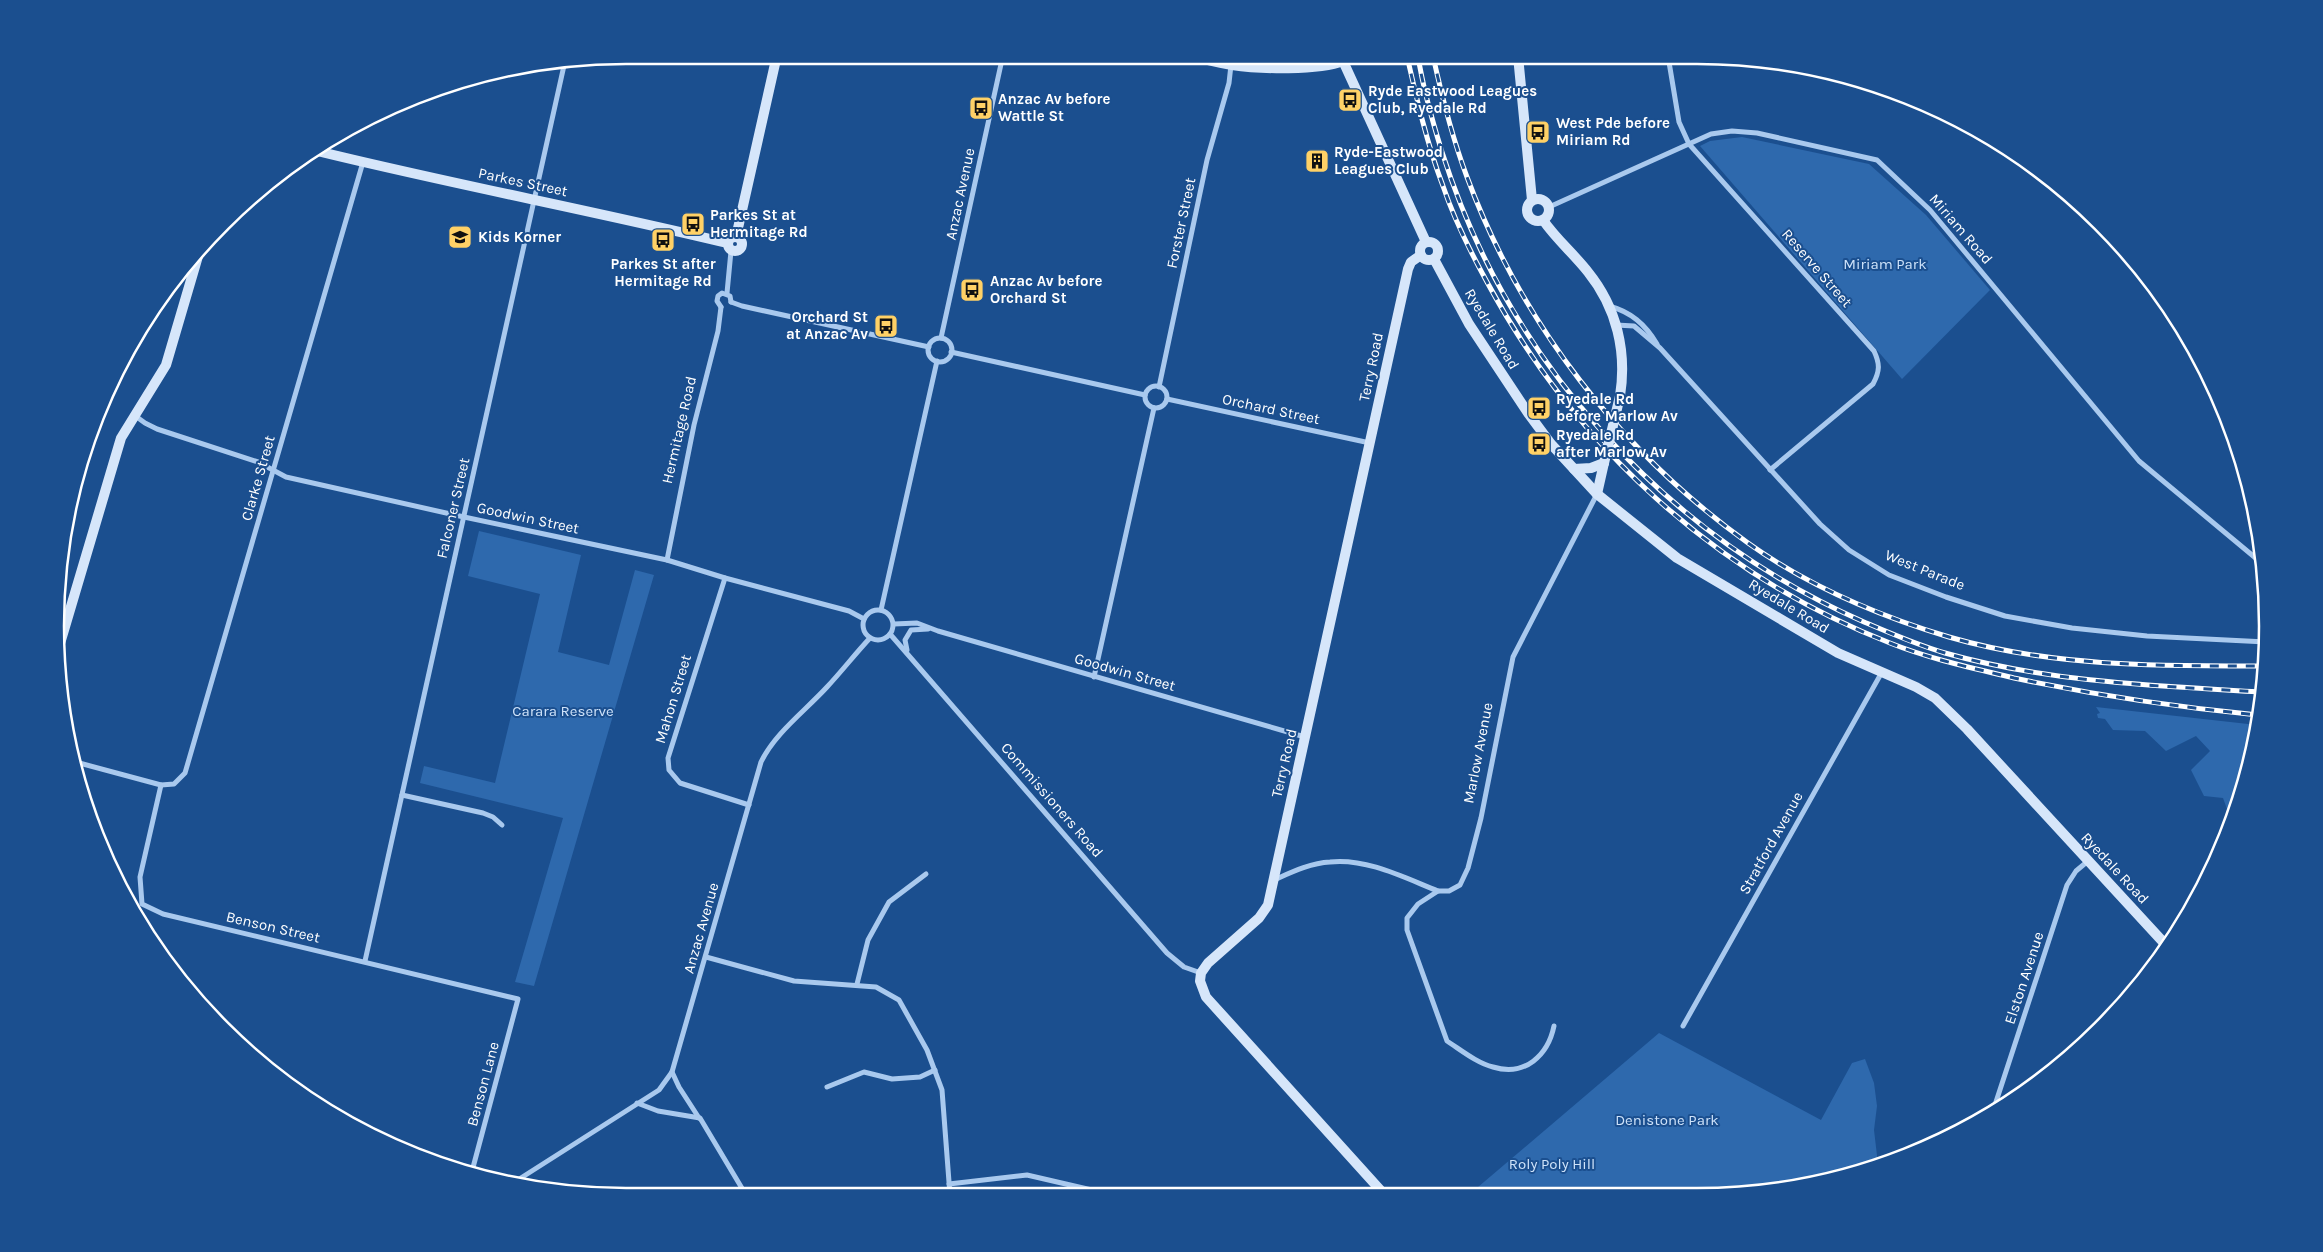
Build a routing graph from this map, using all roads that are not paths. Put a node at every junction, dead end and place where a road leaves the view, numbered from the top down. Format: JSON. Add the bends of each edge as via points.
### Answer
{"nodes":[{"id":1,"x":775,"y":64,"type":"edge"},
{"id":2,"x":1001,"y":64,"type":"edge"},
{"id":3,"x":1231,"y":64,"type":"edge"},
{"id":4,"x":1274,"y":64,"type":"edge"},
{"id":5,"x":1336,"y":64,"type":"edge"},
{"id":6,"x":1344,"y":64,"type":"edge"},
{"id":7,"x":1519,"y":64,"type":"edge"},
{"id":8,"x":1669,"y":64,"type":"edge"},
{"id":9,"x":563,"y":68,"type":"edge"},
{"id":10,"x":1689,"y":144,"type":"junction"},
{"id":11,"x":324,"y":153,"type":"edge"},
{"id":12,"x":363,"y":162,"type":"junction"},
{"id":13,"x":534,"y":200,"type":"junction"},
{"id":14,"x":1532,"y":200,"type":"junction"},
{"id":15,"x":1549,"y":207,"type":"junction"},
{"id":16,"x":1543,"y":220,"type":"junction"},
{"id":17,"x":1426,"y":242,"type":"junction"},
{"id":18,"x":729,"y":247,"type":"junction"},
{"id":19,"x":1421,"y":256,"type":"junction"},
{"id":20,"x":1434,"y":259,"type":"junction"},
{"id":21,"x":196,"y":264,"type":"edge"},
{"id":22,"x":727,"y":293,"type":"junction"},
{"id":23,"x":731,"y":302,"type":"junction"},
{"id":24,"x":721,"y":306,"type":"junction"},
{"id":25,"x":1611,"y":310,"type":"junction"},
{"id":26,"x":1616,"y":325,"type":"junction"},
{"id":27,"x":941,"y":338,"type":"junction"},
{"id":28,"x":928,"y":347,"type":"junction"},
{"id":29,"x":1660,"y":348,"type":"junction"},
{"id":30,"x":951,"y":352,"type":"junction"},
{"id":31,"x":937,"y":361,"type":"junction"},
{"id":32,"x":1159,"y":387,"type":"junction"},
{"id":33,"x":1146,"y":395,"type":"junction"},
{"id":34,"x":1167,"y":399,"type":"junction"},
{"id":35,"x":1154,"y":408,"type":"junction"},
{"id":36,"x":134,"y":415,"type":"junction"},
{"id":37,"x":1370,"y":443,"type":"junction"},
{"id":38,"x":1604,"y":463,"type":"junction"},
{"id":39,"x":1574,"y":469,"type":"junction"},
{"id":40,"x":273,"y":470,"type":"junction"},
{"id":41,"x":1770,"y":470,"type":"junction"},
{"id":42,"x":1597,"y":494,"type":"junction"},
{"id":43,"x":464,"y":517,"type":"junction"},
{"id":44,"x":2254,"y":557,"type":"edge"},
{"id":45,"x":667,"y":560,"type":"junction"},
{"id":46,"x":725,"y":578,"type":"junction"},
{"id":47,"x":881,"y":610,"type":"junction"},
{"id":48,"x":864,"y":619,"type":"junction"},
{"id":49,"x":894,"y":624,"type":"junction"},
{"id":50,"x":64,"y":630,"type":"edge"},
{"id":51,"x":938,"y":631,"type":"junction"},
{"id":52,"x":890,"y":634,"type":"junction"},
{"id":53,"x":870,"y":638,"type":"junction"},
{"id":54,"x":2259,"y":642,"type":"edge"},
{"id":55,"x":907,"y":652,"type":"junction"},
{"id":56,"x":1882,"y":672,"type":"junction"},
{"id":57,"x":1094,"y":677,"type":"junction"},
{"id":58,"x":1305,"y":737,"type":"junction"},
{"id":59,"x":81,"y":763,"type":"edge"},
{"id":60,"x":160,"y":785,"type":"junction"},
{"id":61,"x":402,"y":795,"type":"junction"},
{"id":62,"x":749,"y":805,"type":"junction"},
{"id":63,"x":502,"y":825,"type":"dead end"},
{"id":64,"x":2088,"y":861,"type":"junction"},
{"id":65,"x":926,"y":874,"type":"dead end"},
{"id":66,"x":1274,"y":880,"type":"junction"},
{"id":67,"x":1438,"y":891,"type":"junction"},
{"id":68,"x":2162,"y":941,"type":"edge"},
{"id":69,"x":706,"y":957,"type":"junction"},
{"id":70,"x":365,"y":961,"type":"junction"},
{"id":71,"x":1201,"y":973,"type":"junction"},
{"id":72,"x":857,"y":984,"type":"junction"},
{"id":73,"x":518,"y":999,"type":"joint"},
{"id":74,"x":1554,"y":1026,"type":"dead end"},
{"id":75,"x":1683,"y":1026,"type":"dead end"},
{"id":76,"x":935,"y":1070,"type":"junction"},
{"id":77,"x":672,"y":1072,"type":"junction"},
{"id":78,"x":827,"y":1087,"type":"dead end"},
{"id":79,"x":1996,"y":1101,"type":"edge"},
{"id":80,"x":637,"y":1103,"type":"junction"},
{"id":81,"x":700,"y":1118,"type":"junction"},
{"id":82,"x":473,"y":1167,"type":"edge"},
{"id":83,"x":521,"y":1178,"type":"edge"},
{"id":84,"x":949,"y":1184,"type":"junction"},
{"id":85,"x":742,"y":1188,"type":"edge"},
{"id":86,"x":949,"y":1188,"type":"edge"},
{"id":87,"x":1082,"y":1188,"type":"edge"},
{"id":88,"x":1378,"y":1188,"type":"edge"}],
"edges":[{"from":1,"to":18,"type":"street","via":[[736,237],[731,238]]},
{"from":2,"to":27,"type":"street","name":"Anzac Avenue"},
{"from":3,"to":32,"type":"street","name":"Forster Street","via":[[1207,160]]},
{"from":4,"to":5,"type":"street","via":[[1315,68]]},
{"from":6,"to":17,"type":"street"},
{"from":7,"to":14,"type":"street"},
{"from":8,"to":10,"type":"street","name":"Reserve Street","via":[[1679,122]]},
{"from":9,"to":13,"type":"street","name":"Falconer Street"},
{"from":10,"to":15,"type":"street","name":"Miriam Road"},
{"from":10,"to":41,"type":"street","name":"Reserve Street","via":[[1874,351],[1879,361],[1879,373],[1873,384]]},
{"from":10,"to":44,"type":"street","name":"Miriam Road","via":[[1711,134],[1732,131],[1757,133],[1877,160],[1930,210],[2139,461]]},
{"from":11,"to":12,"type":"street","name":"Parkes Street"},
{"from":12,"to":13,"type":"street","name":"Parkes Street"},
{"from":12,"to":40,"type":"street","name":"Clarke Street"},
{"from":13,"to":18,"type":"street","name":"Parkes Street","via":[[636,221]]},
{"from":13,"to":43,"type":"street","name":"Falconer Street"},
{"from":14,"to":15,"type":"street","via":[[1542,199]]},
{"from":14,"to":16,"type":"street","via":[[1526,209],[1528,216]]},
{"from":15,"to":16,"type":"street"},
{"from":16,"to":25,"type":"street","via":[[1589,274]]},
{"from":17,"to":19,"type":"street","via":[[1420,248]]},
{"from":17,"to":20,"type":"street","via":[[1432,242],[1438,248]]},
{"from":18,"to":22,"type":"street"},
{"from":19,"to":20,"type":"street"},
{"from":19,"to":37,"type":"street","name":"Terry Road","via":[[1411,262],[1408,269]]},
{"from":20,"to":39,"type":"street","name":"Ryedale Road","via":[[1469,324],[1506,381],[1551,444]]},
{"from":21,"to":36,"type":"street","via":[[166,365]]},
{"from":22,"to":23,"type":"street"},
{"from":22,"to":24,"type":"street","via":[[717,298]]},
{"from":23,"to":24,"type":"street","via":[[727,307]]},
{"from":23,"to":28,"type":"street"},
{"from":24,"to":45,"type":"street","name":"Hermitage Road"},
{"from":25,"to":26,"type":"street","name":"Marlow Avenue"},
{"from":25,"to":29,"type":"street","name":"West Parade","via":[[1633,316],[1641,322]]},
{"from":26,"to":29,"type":"street","name":"West Parade","via":[[1634,326]]},
{"from":26,"to":38,"type":"street","name":"Marlow Avenue","bridge":true,"via":[[1622,353],[1620,396]]},
{"from":27,"to":28,"type":"street","via":[[932,341]]},
{"from":27,"to":30,"type":"street","via":[[948,341]]},
{"from":28,"to":31,"type":"street","via":[[929,354]]},
{"from":29,"to":41,"type":"street","name":"West Parade"},
{"from":30,"to":31,"type":"street","via":[[948,358]]},
{"from":30,"to":33,"type":"street"},
{"from":31,"to":47,"type":"street"},
{"from":32,"to":33,"type":"street","via":[[1151,388]]},
{"from":32,"to":34,"type":"street","via":[[1165,391]]},
{"from":33,"to":35,"type":"street","via":[[1147,403]]},
{"from":34,"to":35,"type":"street","via":[[1162,407]]},
{"from":34,"to":37,"type":"street","name":"Orchard Street"},
{"from":35,"to":57,"type":"street"},
{"from":36,"to":40,"type":"street","name":"Goodwin Street","via":[[157,429],[258,462]]},
{"from":36,"to":50,"type":"street","via":[[121,438]]},
{"from":37,"to":58,"type":"street","name":"Terry Road"},
{"from":38,"to":39,"type":"street"},
{"from":38,"to":42,"type":"street","name":"Marlow Avenue"},
{"from":39,"to":42,"type":"street","name":"Ryedale Road"},
{"from":40,"to":43,"type":"street","name":"Goodwin Street","via":[[303,481]]},
{"from":40,"to":60,"type":"street","name":"Clarke Street","via":[[185,773],[174,784]]},
{"from":41,"to":54,"type":"street","name":"West Parade","via":[[1848,550],[1889,576],[1946,597],[2004,616],[2072,628],[2147,636]]},
{"from":42,"to":56,"type":"street","name":"Ryedale Road","via":[[1677,558],[1838,653]]},
{"from":42,"to":67,"type":"street","name":"Marlow Avenue","via":[[1513,657],[1468,868],[1460,885],[1449,891]]},
{"from":43,"to":45,"type":"street","name":"Goodwin Street"},
{"from":43,"to":61,"type":"street","name":"Falconer Street"},
{"from":45,"to":46,"type":"street","name":"Goodwin Street"},
{"from":46,"to":48,"type":"street","name":"Goodwin Street","via":[[849,611]]},
{"from":46,"to":62,"type":"street","name":"Mahon Street","via":[[668,758],[669,770],[680,783]]},
{"from":47,"to":48,"type":"street","via":[[868,614]]},
{"from":47,"to":49,"type":"street","via":[[890,615]]},
{"from":48,"to":53,"type":"street","via":[[863,629]]},
{"from":49,"to":51,"type":"street","name":"Goodwin Street","via":[[917,623]]},
{"from":49,"to":52,"type":"street"},
{"from":51,"to":55,"type":"street","name":"Goodwin Street","via":[[911,630],[905,640]]},
{"from":51,"to":57,"type":"street","name":"Goodwin Street"},
{"from":52,"to":53,"type":"street","via":[[881,640]]},
{"from":52,"to":55,"type":"street","name":"Commissioners Road"},
{"from":53,"to":62,"type":"street","name":"Anzac Avenue","via":[[767,750]]},
{"from":55,"to":71,"type":"street","name":"Commissioners Road","via":[[1168,953],[1184,967]]},
{"from":56,"to":64,"type":"street","name":"Ryedale Road","via":[[1916,686],[1951,712]]},
{"from":56,"to":75,"type":"street","name":"Stratford Avenue"},
{"from":57,"to":58,"type":"street","name":"Goodwin Street"},
{"from":58,"to":66,"type":"street","name":"Terry Road"},
{"from":59,"to":60,"type":"street"},
{"from":60,"to":70,"type":"street","name":"Benson Street","via":[[140,877],[142,904],[162,914]]},
{"from":61,"to":63,"type":"street","via":[[493,817]]},
{"from":61,"to":70,"type":"street","name":"Falconer Street"},
{"from":62,"to":69,"type":"street","name":"Anzac Avenue"},
{"from":64,"to":68,"type":"street","name":"Ryedale Road"},
{"from":64,"to":79,"type":"street","name":"Elston Avenue","via":[[2067,885]]},
{"from":65,"to":72,"type":"street","via":[[889,902],[868,940]]},
{"from":66,"to":67,"type":"street","via":[[1304,867],[1331,861],[1369,865]]},
{"from":66,"to":71,"type":"street","name":"Terry Road","via":[[1268,905],[1259,918]]},
{"from":67,"to":74,"type":"street","name":"Marlow Avenue","via":[[1418,904],[1408,918],[1407,930],[1446,1041],[1494,1068],[1516,1070],[1538,1059],[1551,1041]]},
{"from":69,"to":72,"type":"street","via":[[794,981]]},
{"from":69,"to":77,"type":"street","name":"Anzac Avenue"},
{"from":70,"to":73,"type":"street","name":"Benson Street"},
{"from":71,"to":88,"type":"street","via":[[1200,981],[1206,997]]},
{"from":72,"to":76,"type":"street","via":[[876,988],[899,1000]]},
{"from":73,"to":82,"type":"street","name":"Benson Lane"},
{"from":76,"to":78,"type":"street","via":[[920,1077],[892,1079],[864,1072]]},
{"from":76,"to":84,"type":"street","via":[[942,1090]]},
{"from":77,"to":80,"type":"street","name":"Anzac Avenue","via":[[660,1090]]},
{"from":77,"to":81,"type":"street"},
{"from":80,"to":81,"type":"street","via":[[658,1111]]},
{"from":80,"to":83,"type":"street","name":"Anzac Avenue"},
{"from":81,"to":85,"type":"street"},
{"from":84,"to":86,"type":"street"},
{"from":84,"to":87,"type":"street","via":[[1027,1176]]}]}
